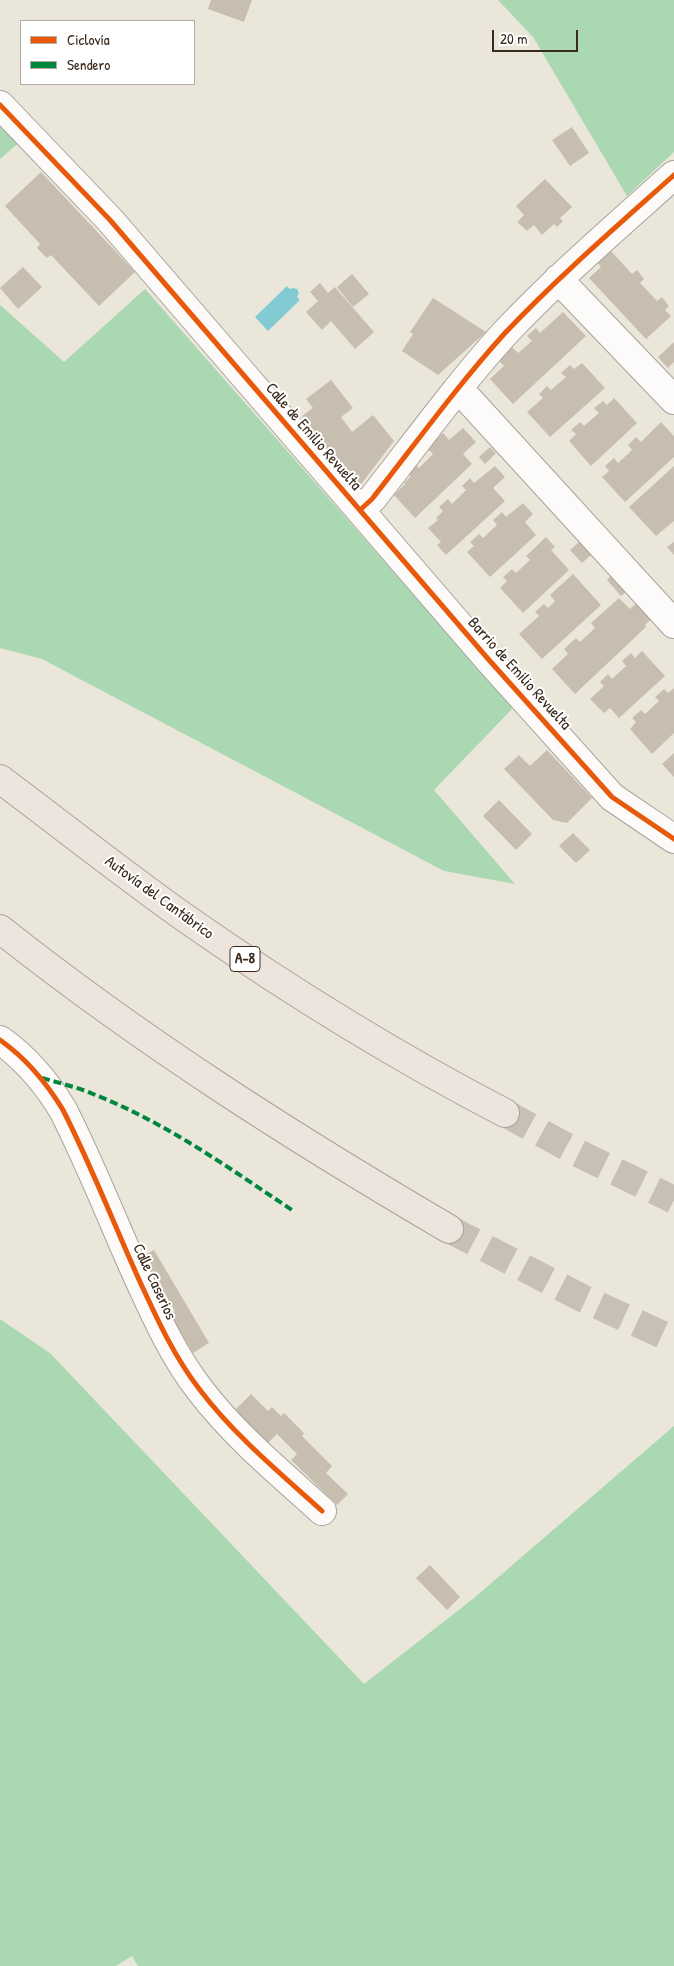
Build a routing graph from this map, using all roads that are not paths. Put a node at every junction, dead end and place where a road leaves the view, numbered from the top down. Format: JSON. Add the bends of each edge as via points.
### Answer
{"nodes":[{"id":1,"x":0,"y":105,"type":"edge"},
{"id":2,"x":674,"y":175,"type":"edge"},
{"id":3,"x":558,"y":279,"type":"junction"},
{"id":4,"x":458,"y":388,"type":"junction"},
{"id":5,"x":674,"y":400,"type":"edge"},
{"id":6,"x":360,"y":510,"type":"junction"},
{"id":7,"x":674,"y":624,"type":"edge"},
{"id":8,"x":0,"y":779,"type":"edge"},
{"id":9,"x":674,"y":839,"type":"edge"},
{"id":10,"x":0,"y":929,"type":"edge"},
{"id":11,"x":0,"y":1040,"type":"edge"},
{"id":12,"x":505,"y":1113,"type":"tunnel mouth"},
{"id":13,"x":450,"y":1229,"type":"tunnel mouth"},
{"id":14,"x":322,"y":1511,"type":"dead end"}],
"edges":[{"from":1,"to":6,"type":"street","name":"Calle de Emilio Revuelta","via":[[110,220]]},
{"from":2,"to":3,"type":"street","name":"Calle de Emilio Revuelta"},
{"from":3,"to":4,"type":"street","name":"Calle de Emilio Revuelta"},
{"from":3,"to":5,"type":"street"},
{"from":4,"to":6,"type":"street","name":"Calle de Emilio Revuelta"},
{"from":4,"to":7,"type":"street"},
{"from":6,"to":9,"type":"street","name":"Barrio de Emilio Revuelta","via":[[612,797]]},
{"from":8,"to":12,"type":"highway","name":"Autovía del Cantábrico","number":"A-8","via":[[122,872],[255,966],[443,1081]]},
{"from":10,"to":13,"type":"highway","via":[[208,1079],[286,1131]]},
{"from":11,"to":14,"type":"street","name":"Calle Caserios","via":[[29,1064],[64,1110],[151,1307],[188,1373],[230,1425]]}]}
